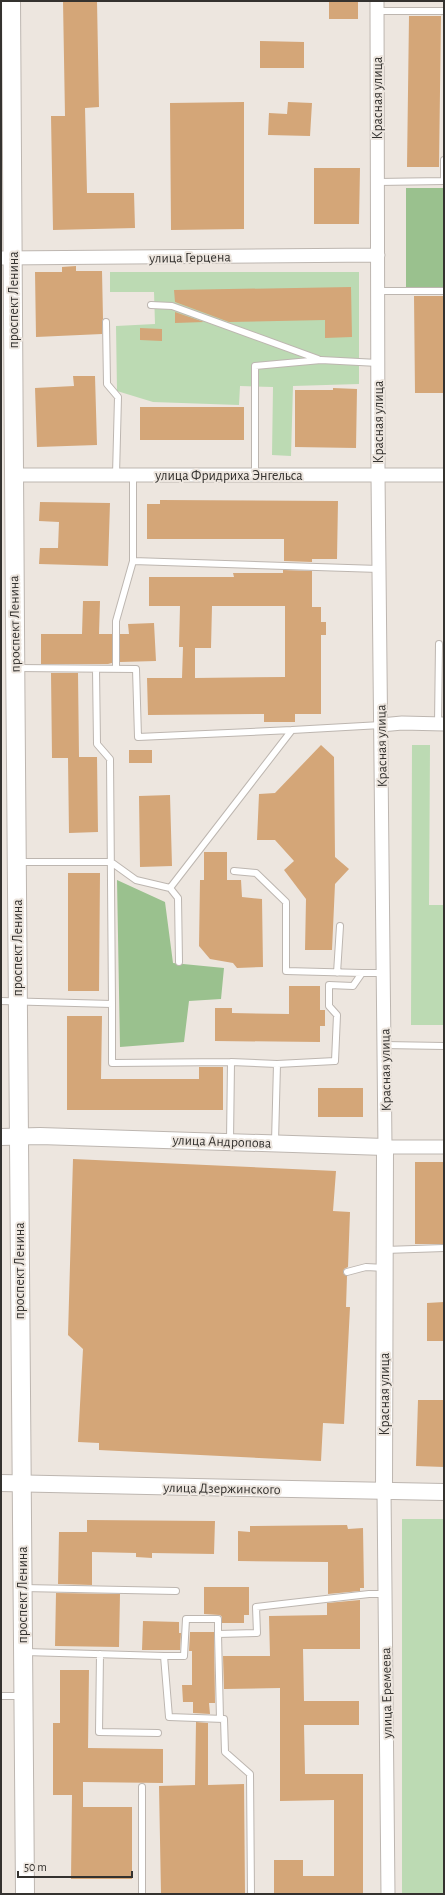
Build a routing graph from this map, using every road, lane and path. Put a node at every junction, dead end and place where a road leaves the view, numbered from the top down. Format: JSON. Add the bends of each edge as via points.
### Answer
{"nodes":[{"id":1,"x":11,"y":1,"type":"edge"},
{"id":2,"x":377,"y":6,"type":"edge"},
{"id":3,"x":444,"y":11,"type":"edge"},
{"id":4,"x":444,"y":160,"type":"edge"},
{"id":5,"x":444,"y":181,"type":"edge"},
{"id":6,"x":378,"y":182,"type":"junction"},
{"id":7,"x":378,"y":255,"type":"junction"},
{"id":8,"x":7,"y":258,"type":"edge"},
{"id":9,"x":378,"y":291,"type":"junction"},
{"id":10,"x":444,"y":291,"type":"edge"},
{"id":11,"x":151,"y":306,"type":"dead end"},
{"id":12,"x":106,"y":322,"type":"dead end"},
{"id":13,"x":321,"y":360,"type":"junction"},
{"id":14,"x":378,"y":363,"type":"junction"},
{"id":15,"x":116,"y":475,"type":"junction"},
{"id":16,"x":132,"y":475,"type":"junction"},
{"id":17,"x":255,"y":475,"type":"junction"},
{"id":18,"x":378,"y":475,"type":"junction"},
{"id":19,"x":444,"y":475,"type":"edge"},
{"id":20,"x":7,"y":477,"type":"edge"},
{"id":21,"x":1,"y":498,"type":"edge"},
{"id":22,"x":134,"y":561,"type":"junction"},
{"id":23,"x":379,"y":569,"type":"junction"},
{"id":24,"x":7,"y":591,"type":"edge"},
{"id":25,"x":439,"y":644,"type":"dead end"},
{"id":26,"x":15,"y":668,"type":"junction"},
{"id":27,"x":96,"y":669,"type":"junction"},
{"id":28,"x":116,"y":669,"type":"junction"},
{"id":29,"x":441,"y":724,"type":"edge"},
{"id":30,"x":381,"y":725,"type":"junction"},
{"id":31,"x":292,"y":730,"type":"junction"},
{"id":32,"x":16,"y":862,"type":"junction"},
{"id":33,"x":111,"y":862,"type":"junction"},
{"id":34,"x":234,"y":871,"type":"dead end"},
{"id":35,"x":170,"y":888,"type":"junction"},
{"id":36,"x":340,"y":926,"type":"dead end"},
{"id":37,"x":179,"y":962,"type":"dead end"},
{"id":38,"x":337,"y":973,"type":"junction"},
{"id":39,"x":362,"y":973,"type":"junction"},
{"id":40,"x":384,"y":973,"type":"junction"},
{"id":41,"x":9,"y":1001,"type":"edge"},
{"id":42,"x":112,"y":1004,"type":"junction"},
{"id":43,"x":384,"y":1045,"type":"junction"},
{"id":44,"x":444,"y":1046,"type":"edge"},
{"id":45,"x":232,"y":1062,"type":"junction"},
{"id":46,"x":278,"y":1064,"type":"junction"},
{"id":47,"x":1,"y":1136,"type":"edge"},
{"id":48,"x":19,"y":1136,"type":"junction"},
{"id":49,"x":230,"y":1141,"type":"junction"},
{"id":50,"x":275,"y":1143,"type":"junction"},
{"id":51,"x":386,"y":1147,"type":"junction"},
{"id":52,"x":444,"y":1147,"type":"edge"},
{"id":53,"x":444,"y":1248,"type":"edge"},
{"id":54,"x":385,"y":1250,"type":"junction"},
{"id":55,"x":385,"y":1268,"type":"junction"},
{"id":56,"x":347,"y":1272,"type":"dead end"},
{"id":57,"x":1,"y":1483,"type":"edge"},
{"id":58,"x":21,"y":1483,"type":"junction"},
{"id":59,"x":384,"y":1491,"type":"junction"},
{"id":60,"x":444,"y":1492,"type":"edge"},
{"id":61,"x":22,"y":1588,"type":"junction"},
{"id":62,"x":176,"y":1591,"type":"dead end"},
{"id":63,"x":385,"y":1594,"type":"junction"},
{"id":64,"x":218,"y":1634,"type":"junction"},
{"id":65,"x":22,"y":1652,"type":"junction"},
{"id":66,"x":100,"y":1654,"type":"junction"},
{"id":67,"x":164,"y":1656,"type":"junction"},
{"id":68,"x":1,"y":1696,"type":"edge"},
{"id":69,"x":22,"y":1696,"type":"junction"},
{"id":70,"x":220,"y":1719,"type":"junction"},
{"id":71,"x":158,"y":1733,"type":"dead end"},
{"id":72,"x":142,"y":1787,"type":"dead end"},
{"id":73,"x":25,"y":1894,"type":"edge"},
{"id":74,"x":142,"y":1894,"type":"edge"},
{"id":75,"x":251,"y":1894,"type":"edge"},
{"id":76,"x":388,"y":1894,"type":"edge"}],
"edges":[{"from":1,"to":8,"type":"main road","name":"проспект Ленина"},
{"from":2,"to":3,"type":"lane"},
{"from":2,"to":6,"type":"street","name":"Красная улица"},
{"from":4,"to":5,"type":"lane"},
{"from":5,"to":6,"type":"lane"},
{"from":6,"to":7,"type":"street","name":"Красная улица"},
{"from":7,"to":8,"type":"street","name":"улица Герцена"},
{"from":7,"to":9,"type":"street","name":"Красная улица"},
{"from":8,"to":20,"type":"main road","name":"проспект Ленина"},
{"from":9,"to":10,"type":"lane"},
{"from":9,"to":14,"type":"street","name":"Красная улица"},
{"from":11,"to":13,"type":"lane","via":[[172,306]]},
{"from":12,"to":15,"type":"lane","via":[[107,384],[118,397]]},
{"from":13,"to":14,"type":"lane"},
{"from":13,"to":17,"type":"lane","via":[[255,366]]},
{"from":14,"to":18,"type":"street","name":"Красная улица"},
{"from":15,"to":16,"type":"street","name":"улица Фридриха Энгельса"},
{"from":15,"to":20,"type":"street","name":"улица Фридриха Энгельса"},
{"from":16,"to":17,"type":"street","name":"улица Фридриха Энгельса"},
{"from":16,"to":22,"type":"lane"},
{"from":17,"to":18,"type":"street","name":"улица Фридриха Энгельса"},
{"from":18,"to":19,"type":"street","name":"улица Фридриха Энгельса"},
{"from":18,"to":23,"type":"street","name":"Красная улица"},
{"from":20,"to":21,"type":"main road"},
{"from":20,"to":24,"type":"main road","name":"проспект Ленина"},
{"from":22,"to":23,"type":"lane"},
{"from":22,"to":28,"type":"lane","via":[[116,621]]},
{"from":23,"to":30,"type":"street","name":"Красная улица"},
{"from":24,"to":26,"type":"main road","name":"проспект Ленина"},
{"from":25,"to":29,"type":"lane"},
{"from":26,"to":27,"type":"lane"},
{"from":26,"to":32,"type":"main road","name":"проспект Ленина"},
{"from":27,"to":28,"type":"lane"},
{"from":27,"to":33,"type":"lane","via":[[97,744],[110,759]]},
{"from":28,"to":31,"type":"lane","via":[[136,669],[138,737]]},
{"from":29,"to":30,"type":"street"},
{"from":30,"to":31,"type":"lane"},
{"from":30,"to":40,"type":"street","name":"Красная улица"},
{"from":31,"to":35,"type":"lane"},
{"from":32,"to":33,"type":"lane"},
{"from":32,"to":41,"type":"main road","name":"проспект Ленина"},
{"from":33,"to":35,"type":"lane","via":[[136,880]]},
{"from":33,"to":42,"type":"lane"},
{"from":34,"to":38,"type":"lane","via":[[256,873],[286,902],[286,971]]},
{"from":35,"to":37,"type":"lane","via":[[178,898]]},
{"from":36,"to":38,"type":"lane"},
{"from":38,"to":39,"type":"lane"},
{"from":39,"to":40,"type":"lane"},
{"from":39,"to":46,"type":"lane","via":[[353,986],[330,985],[329,1006],[337,1015],[335,1061]]},
{"from":40,"to":43,"type":"street","name":"Красная улица"},
{"from":41,"to":42,"type":"lane"},
{"from":41,"to":48,"type":"main road","name":"проспект Ленина"},
{"from":42,"to":45,"type":"lane","via":[[112,1063]]},
{"from":43,"to":44,"type":"lane"},
{"from":43,"to":51,"type":"street","name":"Красная улица"},
{"from":45,"to":46,"type":"lane"},
{"from":45,"to":49,"type":"lane"},
{"from":46,"to":50,"type":"lane"},
{"from":47,"to":48,"type":"street","name":"улица Андропова"},
{"from":48,"to":49,"type":"street","name":"улица Андропова"},
{"from":48,"to":58,"type":"main road","name":"проспект Ленина"},
{"from":49,"to":50,"type":"street","name":"улица Андропова"},
{"from":50,"to":51,"type":"street","name":"улица Андропова"},
{"from":51,"to":52,"type":"street","name":"улица Андропова"},
{"from":51,"to":54,"type":"street","name":"Красная улица"},
{"from":53,"to":54,"type":"lane"},
{"from":54,"to":55,"type":"street","name":"Красная улица"},
{"from":55,"to":56,"type":"lane","via":[[366,1266]]},
{"from":55,"to":59,"type":"street","name":"Красная улица"},
{"from":57,"to":58,"type":"street","name":"улица Дзержинского"},
{"from":58,"to":59,"type":"street","name":"улица Дзержинского"},
{"from":58,"to":61,"type":"main road","name":"проспект Ленина"},
{"from":59,"to":60,"type":"street","name":"улица Дзержинского"},
{"from":59,"to":63,"type":"street","name":"улица Еремеева"},
{"from":61,"to":62,"type":"lane"},
{"from":61,"to":65,"type":"main road","name":"проспект Ленина"},
{"from":63,"to":64,"type":"lane","via":[[256,1607],[257,1633]]},
{"from":63,"to":76,"type":"street","name":"улица Еремеева"},
{"from":64,"to":67,"type":"lane","via":[[218,1619],[186,1619],[184,1656]]},
{"from":64,"to":70,"type":"lane"},
{"from":65,"to":66,"type":"lane"},
{"from":65,"to":69,"type":"main road","name":"проспект Ленина"},
{"from":66,"to":67,"type":"lane"},
{"from":66,"to":71,"type":"lane","via":[[99,1732]]},
{"from":67,"to":70,"type":"lane","via":[[169,1717]]},
{"from":68,"to":69,"type":"lane"},
{"from":69,"to":73,"type":"main road","name":"проспект Ленина"},
{"from":70,"to":75,"type":"lane","via":[[224,1719],[225,1752],[250,1774]]},
{"from":72,"to":74,"type":"lane"}]}
